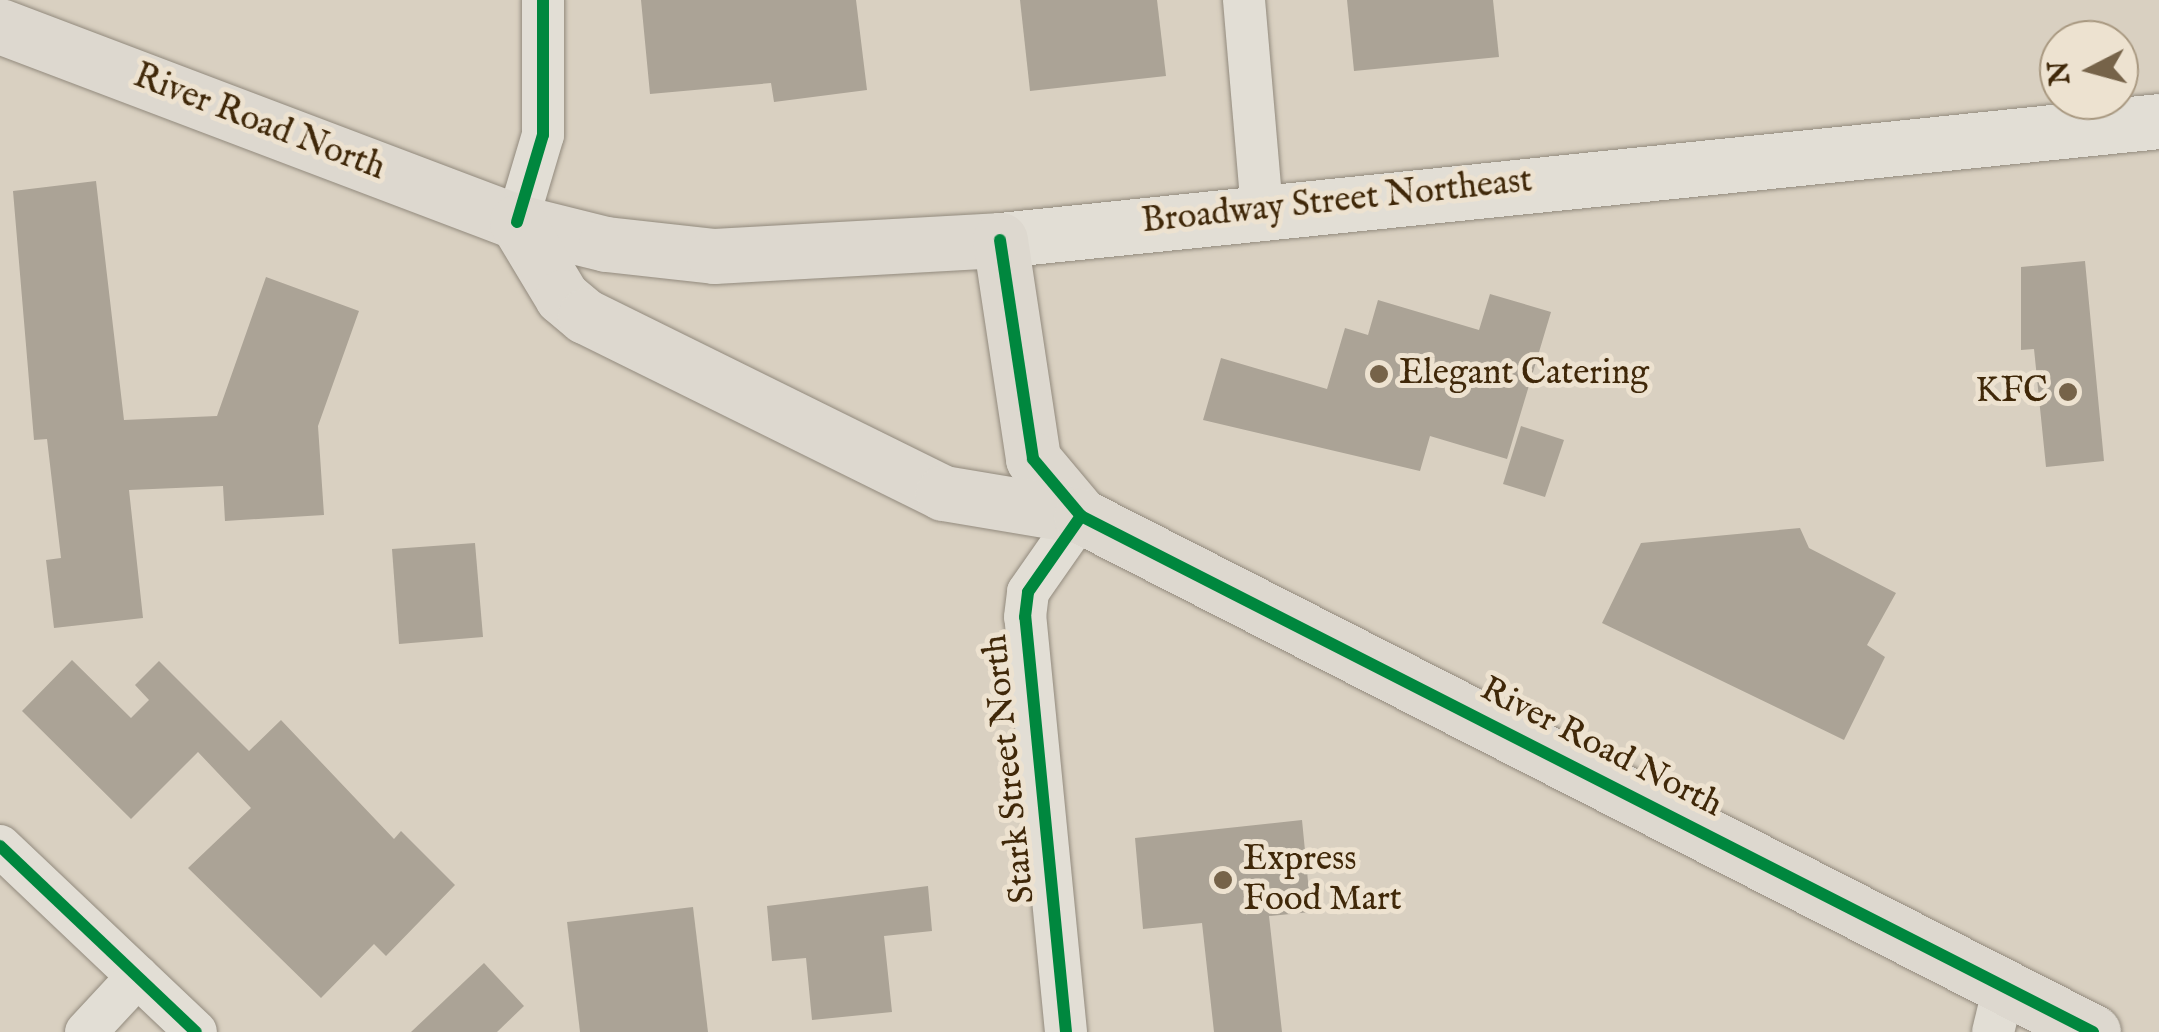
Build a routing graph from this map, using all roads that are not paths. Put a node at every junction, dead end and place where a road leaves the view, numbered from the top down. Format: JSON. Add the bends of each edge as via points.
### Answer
{"nodes":[{"id":1,"x":543,"y":0,"type":"edge"},
{"id":2,"x":1244,"y":0,"type":"edge"},
{"id":3,"x":0,"y":26,"type":"edge"},
{"id":4,"x":2159,"y":121,"type":"edge"},
{"id":5,"x":1262,"y":209,"type":"junction"},
{"id":6,"x":517,"y":222,"type":"junction"},
{"id":7,"x":1000,"y":240,"type":"junction"},
{"id":8,"x":1081,"y":516,"type":"junction"},
{"id":9,"x":0,"y":846,"type":"edge"},
{"id":10,"x":138,"y":976,"type":"junction"},
{"id":11,"x":1998,"y":1010,"type":"edge"},
{"id":12,"x":86,"y":1032,"type":"edge"},
{"id":13,"x":196,"y":1032,"type":"edge"},
{"id":14,"x":1066,"y":1032,"type":"edge"},
{"id":15,"x":2093,"y":1032,"type":"edge"}],
"edges":[{"from":1,"to":6,"type":"street","via":[[543,135]]},
{"from":2,"to":5,"type":"street"},
{"from":3,"to":6,"type":"main road","name":"River Road North"},
{"from":4,"to":5,"type":"main road","name":"Broadway Street Northeast"},
{"from":5,"to":7,"type":"main road","name":"Broadway Street Northeast"},
{"from":6,"to":7,"type":"main road","name":"Broadway Street Northeast","via":[[714,256]]},
{"from":6,"to":8,"type":"main road","via":[[553,284],[585,316],[942,493]]},
{"from":7,"to":8,"type":"main road","via":[[1033,458]]},
{"from":8,"to":11,"type":"main road","name":"River Road North"},
{"from":8,"to":14,"type":"street","name":"Stark Street North","via":[[1028,592],[1024,617]]},
{"from":9,"to":10,"type":"street"},
{"from":10,"to":12,"type":"street"},
{"from":10,"to":13,"type":"street"},
{"from":11,"to":15,"type":"main road","name":"River Road North"}]}
